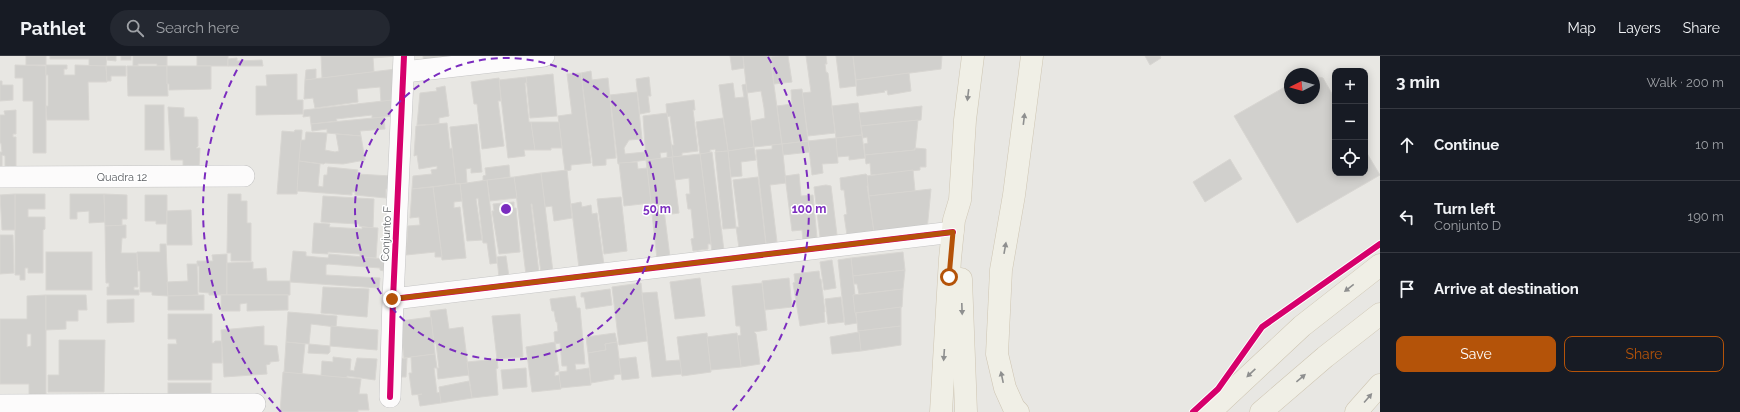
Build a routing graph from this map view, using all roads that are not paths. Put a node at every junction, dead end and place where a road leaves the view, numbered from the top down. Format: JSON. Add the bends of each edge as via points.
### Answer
{"nodes":[{"id":1,"x":544,"y":56,"type":"edge"},
{"id":2,"x":973,"y":56,"type":"edge"},
{"id":3,"x":1032,"y":56,"type":"edge"},
{"id":4,"x":404,"y":64,"type":"edge"},
{"id":5,"x":244,"y":176,"type":"dead end"},
{"id":6,"x":0,"y":177,"type":"edge"},
{"id":7,"x":960,"y":200,"type":"junction"},
{"id":8,"x":953,"y":232,"type":"junction"},
{"id":9,"x":1380,"y":265,"type":"edge"},
{"id":10,"x":392,"y":299,"type":"junction"},
{"id":11,"x":1380,"y":314,"type":"edge"},
{"id":12,"x":1380,"y":385,"type":"edge"},
{"id":13,"x":390,"y":397,"type":"dead end"},
{"id":14,"x":255,"y":404,"type":"dead end"},
{"id":15,"x":0,"y":405,"type":"edge"},
{"id":16,"x":940,"y":412,"type":"edge"},
{"id":17,"x":966,"y":412,"type":"edge"},
{"id":18,"x":1018,"y":412,"type":"edge"},
{"id":19,"x":1210,"y":412,"type":"edge"},
{"id":20,"x":1261,"y":412,"type":"edge"},
{"id":21,"x":1356,"y":412,"type":"edge"}],
"edges":[{"from":1,"to":4,"type":"street"},
{"from":2,"to":7,"type":"main road","one_way":true,"via":[[965,120]]},
{"from":18,"to":3,"type":"main road","one_way":true,"via":[[1005,388],[997,354],[1001,270],[1014,195]]},
{"from":4,"to":10,"type":"street","name":"Conjunto F"},
{"from":5,"to":6,"type":"street","name":"Quadra 12"},
{"from":7,"to":8,"type":"main road"},
{"from":7,"to":17,"type":"main road","one_way":true,"via":[[963,220],[961,282]]},
{"from":8,"to":10,"type":"street"},
{"from":8,"to":16,"type":"main road","one_way":true},
{"from":9,"to":19,"type":"main road","one_way":true,"via":[[1302,326]]},
{"from":10,"to":13,"type":"street","name":"Conjunto F"},
{"from":20,"to":11,"type":"main road","one_way":true},
{"from":21,"to":12,"type":"main road","one_way":true},
{"from":14,"to":15,"type":"street"}]}
